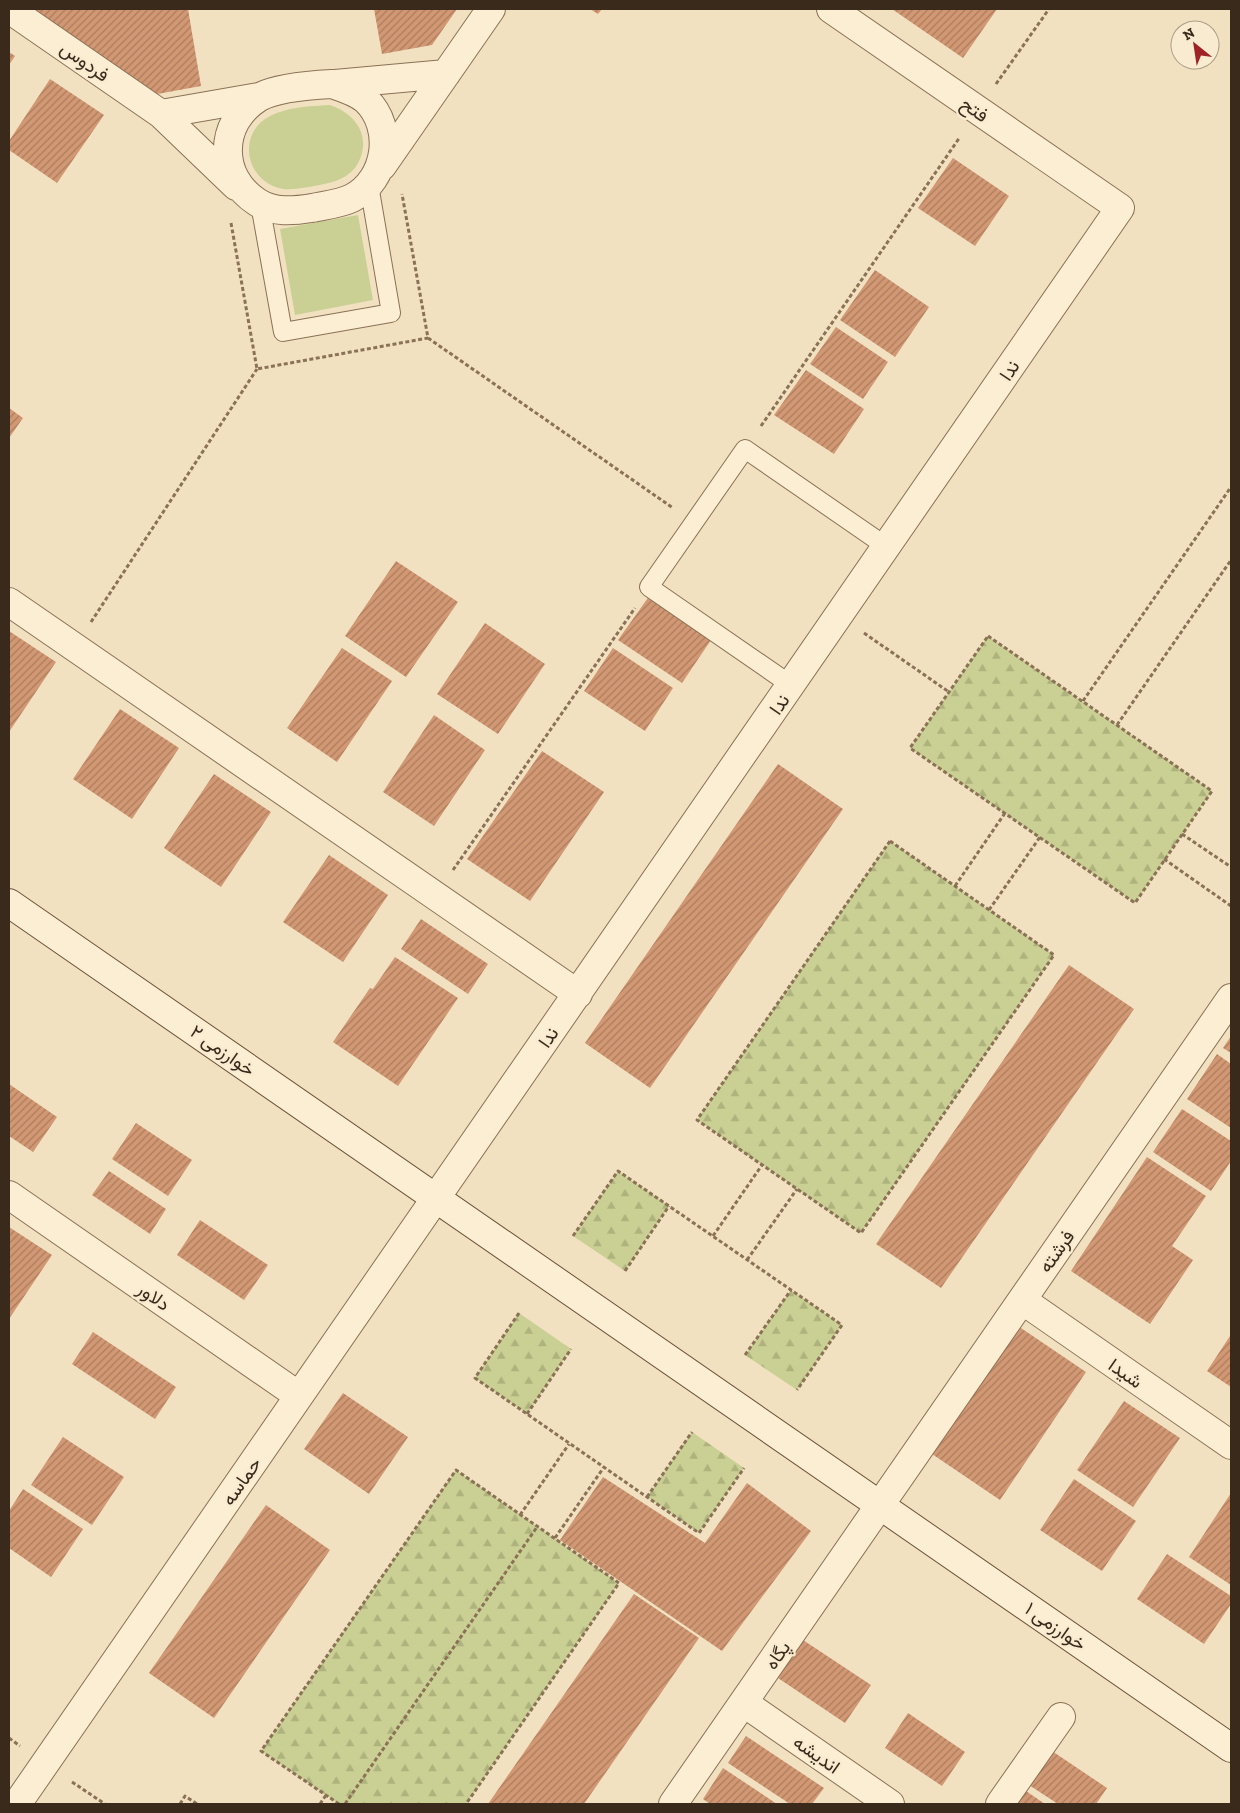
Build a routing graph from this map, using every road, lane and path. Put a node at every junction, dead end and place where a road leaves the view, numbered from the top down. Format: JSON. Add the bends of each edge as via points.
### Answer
{"nodes":[{"id":1,"x":9,"y":9,"type":"edge"},
{"id":2,"x":491,"y":9,"type":"edge"},
{"id":3,"x":831,"y":9,"type":"edge"},
{"id":4,"x":1048,"y":9,"type":"edge"},
{"id":5,"x":446,"y":74,"type":"junction"},
{"id":6,"x":332,"y":84,"type":"junction"},
{"id":7,"x":259,"y":97,"type":"junction"},
{"id":8,"x":978,"y":110,"type":"junction"},
{"id":9,"x":161,"y":114,"type":"junction"},
{"id":10,"x":373,"y":178,"type":"junction"},
{"id":11,"x":253,"y":200,"type":"junction"},
{"id":12,"x":1120,"y":208,"type":"joint"},
{"id":13,"x":428,"y":338,"type":"junction"},
{"id":14,"x":257,"y":369,"type":"junction"},
{"id":15,"x":745,"y":449,"type":"junction"},
{"id":16,"x":1231,"y":486,"type":"edge"},
{"id":17,"x":694,"y":522,"type":"junction"},
{"id":18,"x":887,"y":547,"type":"junction"},
{"id":19,"x":1231,"y":560,"type":"edge"},
{"id":20,"x":649,"y":587,"type":"junction"},
{"id":21,"x":9,"y":602,"type":"edge"},
{"id":22,"x":839,"y":616,"type":"junction"},
{"id":23,"x":74,"y":647,"type":"junction"},
{"id":24,"x":791,"y":685,"type":"junction"},
{"id":25,"x":949,"y":692,"type":"junction"},
{"id":26,"x":1083,"y":701,"type":"junction"},
{"id":27,"x":1117,"y":725,"type":"junction"},
{"id":28,"x":1005,"y":814,"type":"junction"},
{"id":29,"x":1182,"y":834,"type":"junction"},
{"id":30,"x":1040,"y":837,"type":"junction"},
{"id":31,"x":1164,"y":859,"type":"junction"},
{"id":32,"x":1231,"y":867,"type":"edge"},
{"id":33,"x":955,"y":886,"type":"junction"},
{"id":34,"x":435,"y":896,"type":"junction"},
{"id":35,"x":9,"y":903,"type":"edge"},
{"id":36,"x":1231,"y":906,"type":"edge"},
{"id":37,"x":989,"y":910,"type":"junction"},
{"id":38,"x":578,"y":994,"type":"junction"},
{"id":39,"x":1231,"y":998,"type":"edge"},
{"id":40,"x":762,"y":1165,"type":"junction"},
{"id":41,"x":796,"y":1189,"type":"junction"},
{"id":42,"x":9,"y":1195,"type":"edge"},
{"id":43,"x":436,"y":1198,"type":"junction"},
{"id":44,"x":669,"y":1206,"type":"junction"},
{"id":45,"x":573,"y":1236,"type":"dead end"},
{"id":46,"x":713,"y":1236,"type":"junction"},
{"id":47,"x":747,"y":1260,"type":"junction"},
{"id":48,"x":625,"y":1271,"type":"dead end"},
{"id":49,"x":790,"y":1290,"type":"junction"},
{"id":50,"x":1022,"y":1300,"type":"junction"},
{"id":51,"x":519,"y":1313,"type":"dead end"},
{"id":52,"x":571,"y":1349,"type":"dead end"},
{"id":53,"x":746,"y":1355,"type":"dead end"},
{"id":54,"x":797,"y":1390,"type":"dead end"},
{"id":55,"x":300,"y":1396,"type":"junction"},
{"id":56,"x":527,"y":1414,"type":"junction"},
{"id":57,"x":692,"y":1432,"type":"dead end"},
{"id":58,"x":570,"y":1444,"type":"junction"},
{"id":59,"x":1231,"y":1445,"type":"edge"},
{"id":60,"x":604,"y":1468,"type":"junction"},
{"id":61,"x":744,"y":1468,"type":"dead end"},
{"id":62,"x":647,"y":1497,"type":"junction"},
{"id":63,"x":880,"y":1505,"type":"junction"},
{"id":64,"x":520,"y":1515,"type":"junction"},
{"id":65,"x":537,"y":1527,"type":"junction"},
{"id":66,"x":555,"y":1538,"type":"junction"},
{"id":67,"x":744,"y":1703,"type":"junction"},
{"id":68,"x":1061,"y":1717,"type":"dead end"},
{"id":69,"x":1231,"y":1748,"type":"edge"},
{"id":70,"x":326,"y":1795,"type":"junction"},
{"id":71,"x":22,"y":1797,"type":"edge"},
{"id":72,"x":180,"y":1804,"type":"edge"},
{"id":73,"x":197,"y":1804,"type":"edge"},
{"id":74,"x":320,"y":1804,"type":"edge"},
{"id":75,"x":339,"y":1804,"type":"edge"},
{"id":76,"x":346,"y":1804,"type":"edge"},
{"id":77,"x":466,"y":1804,"type":"edge"},
{"id":78,"x":673,"y":1804,"type":"edge"},
{"id":79,"x":890,"y":1804,"type":"edge"},
{"id":80,"x":1000,"y":1804,"type":"edge"}],
"edges":[{"from":1,"to":9,"type":"street","name":"فردوس"},
{"from":2,"to":5,"type":"street"},
{"from":3,"to":8,"type":"street","name":"فتح"},
{"from":4,"to":8,"type":"path"},
{"from":5,"to":6,"type":"street"},
{"from":5,"to":10,"type":"street"},
{"from":6,"to":7,"type":"street","via":[[315,84]]},
{"from":6,"to":10,"type":"street","via":[[366,100],[377,115],[383,133],[384,152]]},
{"from":7,"to":9,"type":"street"},
{"from":7,"to":11,"type":"street","via":[[233,124],[228,142],[228,162],[234,179]]},
{"from":8,"to":12,"type":"street","name":"فتح"},
{"from":8,"to":15,"type":"path"},
{"from":9,"to":11,"type":"street","name":"فردوس"},
{"from":10,"to":11,"type":"street","via":[[352,198],[336,203],[279,211]]},
{"from":10,"to":11,"type":"lane","via":[[391,313],[283,332]]},
{"from":10,"to":13,"type":"path","via":[[399,179]]},
{"from":11,"to":14,"type":"path","via":[[229,210]]},
{"from":12,"to":18,"type":"street","name":"ندا"},
{"from":13,"to":14,"type":"path"},
{"from":13,"to":17,"type":"path"},
{"from":14,"to":23,"type":"path"},
{"from":15,"to":17,"type":"lane"},
{"from":15,"to":18,"type":"lane"},
{"from":16,"to":26,"type":"path"},
{"from":17,"to":20,"type":"lane"},
{"from":18,"to":22,"type":"street","name":"ندا"},
{"from":19,"to":27,"type":"path"},
{"from":20,"to":24,"type":"lane"},
{"from":20,"to":34,"type":"path"},
{"from":21,"to":23,"type":"street"},
{"from":22,"to":24,"type":"street","name":"ندا"},
{"from":22,"to":25,"type":"path"},
{"from":23,"to":34,"type":"street"},
{"from":24,"to":38,"type":"street","name":"ندا"},
{"from":25,"to":26,"type":"path","via":[[988,636]]},
{"from":25,"to":28,"type":"path","via":[[910,748]]},
{"from":26,"to":27,"type":"path"},
{"from":27,"to":29,"type":"path","via":[[1212,791]]},
{"from":28,"to":30,"type":"path"},
{"from":28,"to":33,"type":"path"},
{"from":29,"to":31,"type":"path"},
{"from":29,"to":32,"type":"path"},
{"from":30,"to":31,"type":"path","via":[[1134,903]]},
{"from":30,"to":37,"type":"path"},
{"from":31,"to":36,"type":"path"},
{"from":33,"to":37,"type":"path"},
{"from":33,"to":40,"type":"path","via":[[890,842],[697,1120]]},
{"from":34,"to":38,"type":"street"},
{"from":35,"to":43,"type":"street","name":"خوارزمی ۲"},
{"from":37,"to":41,"type":"path","via":[[1054,955],[861,1233]]},
{"from":38,"to":43,"type":"street","name":"ندا"},
{"from":39,"to":50,"type":"street","name":"فرشته"},
{"from":40,"to":41,"type":"path"},
{"from":40,"to":46,"type":"path"},
{"from":41,"to":47,"type":"path"},
{"from":42,"to":55,"type":"street","name":"دلاور"},
{"from":43,"to":55,"type":"street","name":"حماسه"},
{"from":43,"to":63,"type":"street","name":"خوارزمی ۲"},
{"from":44,"to":45,"type":"path","via":[[618,1171]]},
{"from":44,"to":46,"type":"path"},
{"from":44,"to":48,"type":"path"},
{"from":46,"to":47,"type":"path"},
{"from":47,"to":49,"type":"path"},
{"from":49,"to":53,"type":"path"},
{"from":49,"to":54,"type":"path","via":[[842,1325]]},
{"from":50,"to":59,"type":"street","name":"شیدا"},
{"from":50,"to":63,"type":"street","name":"فرشته"},
{"from":51,"to":56,"type":"path","via":[[475,1378]]},
{"from":52,"to":56,"type":"path"},
{"from":55,"to":71,"type":"street","name":"حماسه"},
{"from":56,"to":58,"type":"path"},
{"from":57,"to":62,"type":"path"},
{"from":58,"to":60,"type":"path"},
{"from":58,"to":64,"type":"path"},
{"from":60,"to":62,"type":"path"},
{"from":60,"to":66,"type":"path"},
{"from":61,"to":62,"type":"path","via":[[699,1533]]},
{"from":63,"to":67,"type":"street","name":"پگاه"},
{"from":63,"to":69,"type":"street","name":"خوارزمی ۱"},
{"from":64,"to":65,"type":"path"},
{"from":64,"to":70,"type":"path","via":[[456,1470],[261,1751]]},
{"from":65,"to":66,"type":"path"},
{"from":65,"to":76,"type":"path"},
{"from":66,"to":77,"type":"path","via":[[619,1583]]},
{"from":67,"to":78,"type":"street","name":"پگاه"},
{"from":67,"to":79,"type":"street","name":"اندیشه"},
{"from":68,"to":80,"type":"street"},
{"from":70,"to":74,"type":"path"},
{"from":70,"to":75,"type":"path"},
{"from":72,"to":73,"type":"path","via":[[185,1796]]}]}
